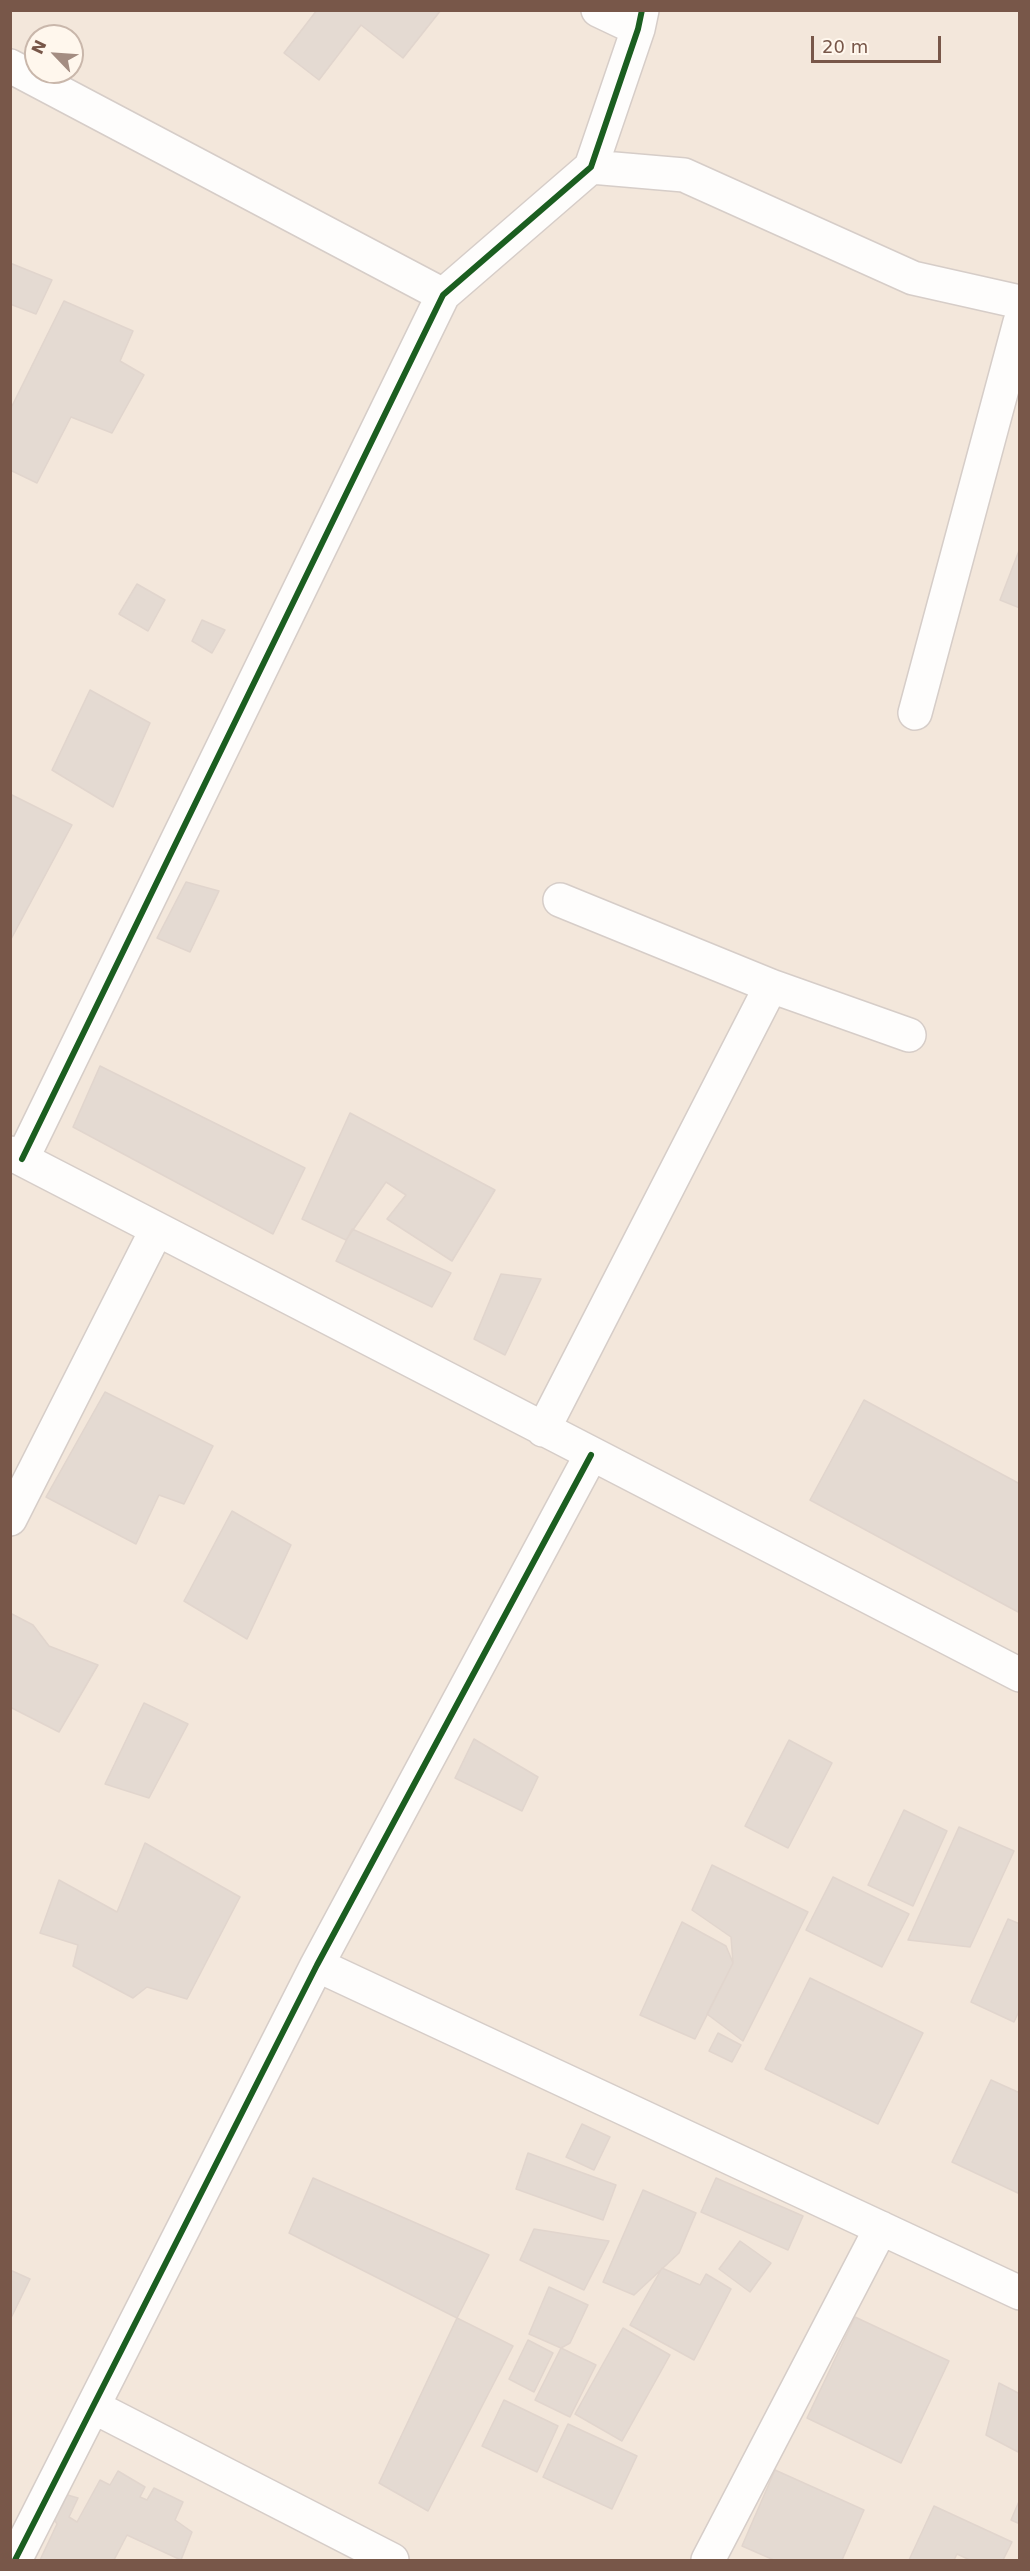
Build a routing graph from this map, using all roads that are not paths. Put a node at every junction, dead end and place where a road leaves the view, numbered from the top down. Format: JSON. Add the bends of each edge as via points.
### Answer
{"nodes":[{"id":1,"x":598,"y":10,"type":"edge"},
{"id":2,"x":640,"y":20,"type":"edge"},
{"id":3,"x":10,"y":66,"type":"edge"},
{"id":4,"x":591,"y":167,"type":"junction"},
{"id":5,"x":443,"y":295,"type":"junction"},
{"id":6,"x":1020,"y":302,"type":"edge"},
{"id":7,"x":1020,"y":322,"type":"edge"},
{"id":8,"x":915,"y":713,"type":"dead end"},
{"id":9,"x":560,"y":900,"type":"dead end"},
{"id":10,"x":771,"y":986,"type":"junction"},
{"id":11,"x":909,"y":1035,"type":"dead end"},
{"id":12,"x":16,"y":1156,"type":"edge"},
{"id":13,"x":157,"y":1229,"type":"junction"},
{"id":14,"x":543,"y":1430,"type":"junction"},
{"id":15,"x":591,"y":1455,"type":"junction"},
{"id":16,"x":10,"y":1519,"type":"edge"},
{"id":17,"x":1020,"y":1675,"type":"edge"},
{"id":18,"x":317,"y":1965,"type":"junction"},
{"id":19,"x":881,"y":2228,"type":"junction"},
{"id":20,"x":1020,"y":2293,"type":"edge"},
{"id":21,"x":94,"y":2407,"type":"junction"},
{"id":22,"x":15,"y":2560,"type":"edge"},
{"id":23,"x":392,"y":2560,"type":"edge"},
{"id":24,"x":708,"y":2560,"type":"edge"}],
"edges":[{"from":1,"to":2,"type":"street"},
{"from":2,"to":4,"type":"street"},
{"from":3,"to":5,"type":"street"},
{"from":4,"to":5,"type":"street"},
{"from":4,"to":6,"type":"street","via":[[684,175],[913,278]]},
{"from":5,"to":12,"type":"street"},
{"from":7,"to":8,"type":"street"},
{"from":9,"to":10,"type":"street"},
{"from":10,"to":11,"type":"street"},
{"from":10,"to":14,"type":"street"},
{"from":12,"to":13,"type":"street"},
{"from":13,"to":14,"type":"street"},
{"from":13,"to":16,"type":"street"},
{"from":14,"to":15,"type":"street"},
{"from":15,"to":17,"type":"street"},
{"from":15,"to":18,"type":"street"},
{"from":18,"to":19,"type":"street"},
{"from":18,"to":21,"type":"street"},
{"from":19,"to":20,"type":"street"},
{"from":19,"to":24,"type":"street"},
{"from":21,"to":22,"type":"street"},
{"from":21,"to":23,"type":"street"}]}
